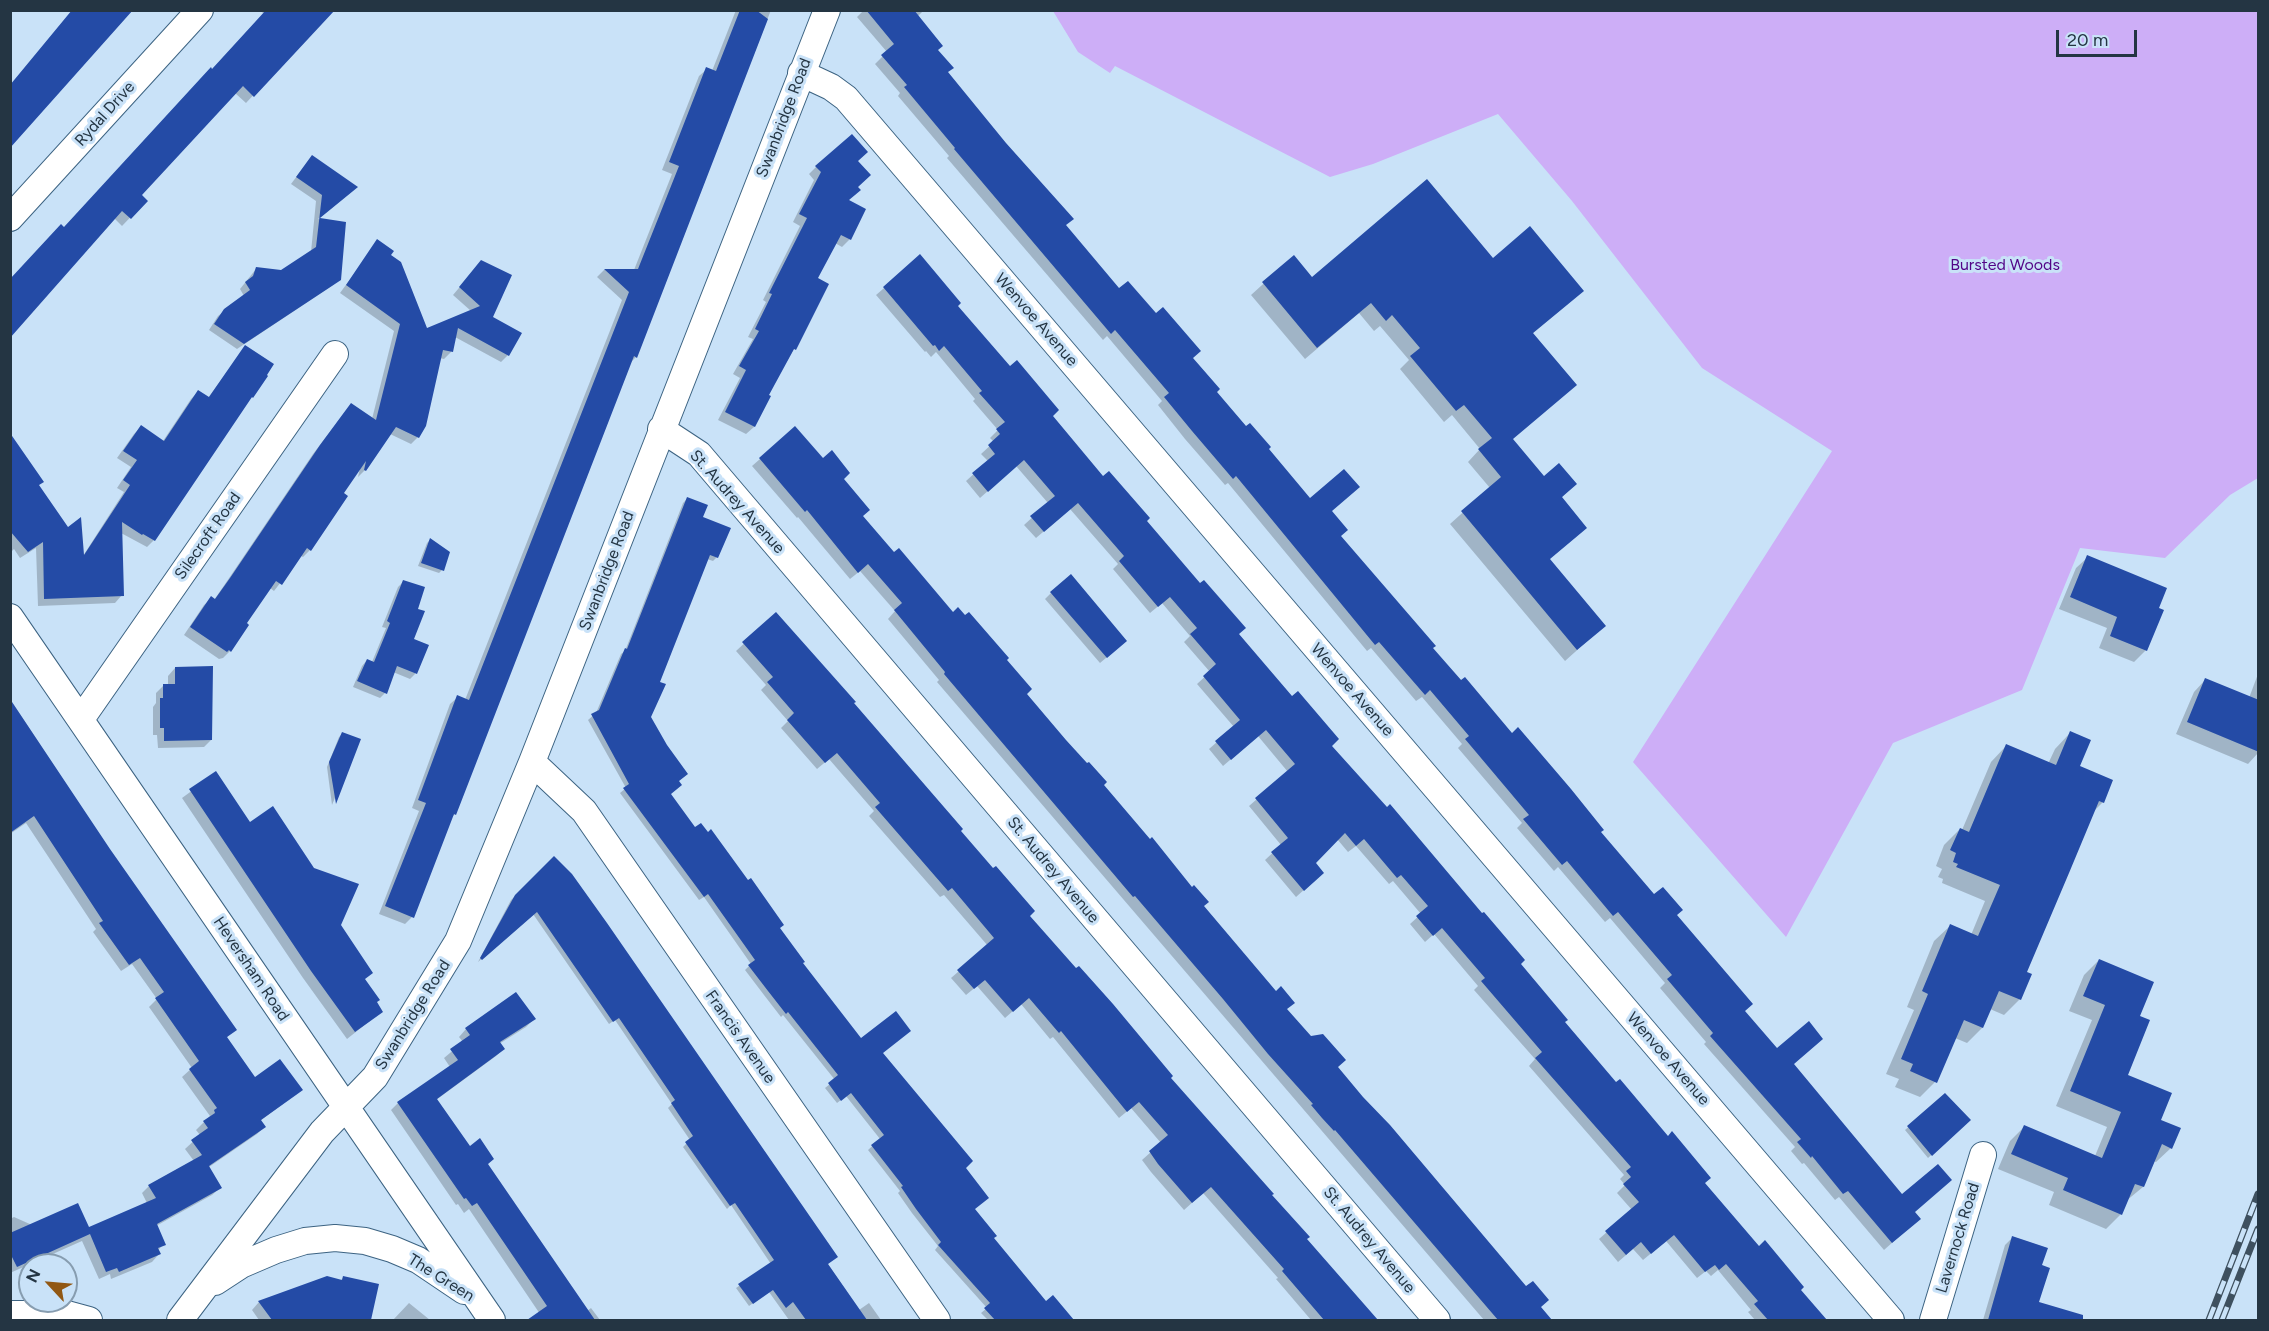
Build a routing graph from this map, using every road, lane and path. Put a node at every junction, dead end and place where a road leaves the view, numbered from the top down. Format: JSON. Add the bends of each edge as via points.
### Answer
{"nodes":[{"id":1,"x":200,"y":10,"type":"edge"},
{"id":2,"x":827,"y":10,"type":"edge"},
{"id":3,"x":801,"y":73,"type":"junction"},
{"id":4,"x":10,"y":218,"type":"edge"},
{"id":5,"x":335,"y":354,"type":"dead end"},
{"id":6,"x":662,"y":429,"type":"junction"},
{"id":7,"x":10,"y":617,"type":"edge"},
{"id":8,"x":81,"y":719,"type":"junction"},
{"id":9,"x":532,"y":762,"type":"junction"},
{"id":10,"x":345,"y":1109,"type":"junction"},
{"id":11,"x":1983,"y":1155,"type":"dead end"},
{"id":12,"x":201,"y":1291,"type":"junction"},
{"id":13,"x":485,"y":1311,"type":"edge"},
{"id":14,"x":10,"y":1314,"type":"edge"},
{"id":15,"x":89,"y":1320,"type":"edge"},
{"id":16,"x":180,"y":1320,"type":"edge"},
{"id":17,"x":937,"y":1320,"type":"edge"},
{"id":18,"x":1437,"y":1320,"type":"edge"},
{"id":19,"x":1891,"y":1320,"type":"edge"},
{"id":20,"x":1933,"y":1320,"type":"edge"}],
"edges":[{"from":1,"to":4,"type":"street","name":"Rydal Drive"},
{"from":2,"to":3,"type":"street","name":"Swanbridge Road"},
{"from":3,"to":6,"type":"street","name":"Swanbridge Road"},
{"from":3,"to":19,"type":"street","name":"Wenvoe Avenue","via":[[846,98]]},
{"from":5,"to":8,"type":"street","name":"Silecroft Road"},
{"from":6,"to":9,"type":"street","name":"Swanbridge Road"},
{"from":6,"to":18,"type":"street","name":"St. Audrey Avenue","via":[[699,454]]},
{"from":7,"to":8,"type":"street","name":"Heversham Road"},
{"from":8,"to":10,"type":"street","name":"Heversham Road"},
{"from":9,"to":10,"type":"street","name":"Swanbridge Road","via":[[458,941],[375,1077]]},
{"from":9,"to":17,"type":"street","name":"Francis Avenue","via":[[584,812]]},
{"from":10,"to":12,"type":"street","name":"The Green","via":[[322,1132]]},
{"from":10,"to":13,"type":"street","name":"Heversham Road"},
{"from":11,"to":20,"type":"street","name":"Lavernock Road"},
{"from":12,"to":13,"type":"street","name":"The Green","via":[[241,1265],[276,1250],[304,1241],[335,1238],[366,1241],[418,1260],[447,1277]]},
{"from":12,"to":16,"type":"street","name":"The Green"},
{"from":14,"to":15,"type":"street","via":[[67,1314]]}]}
